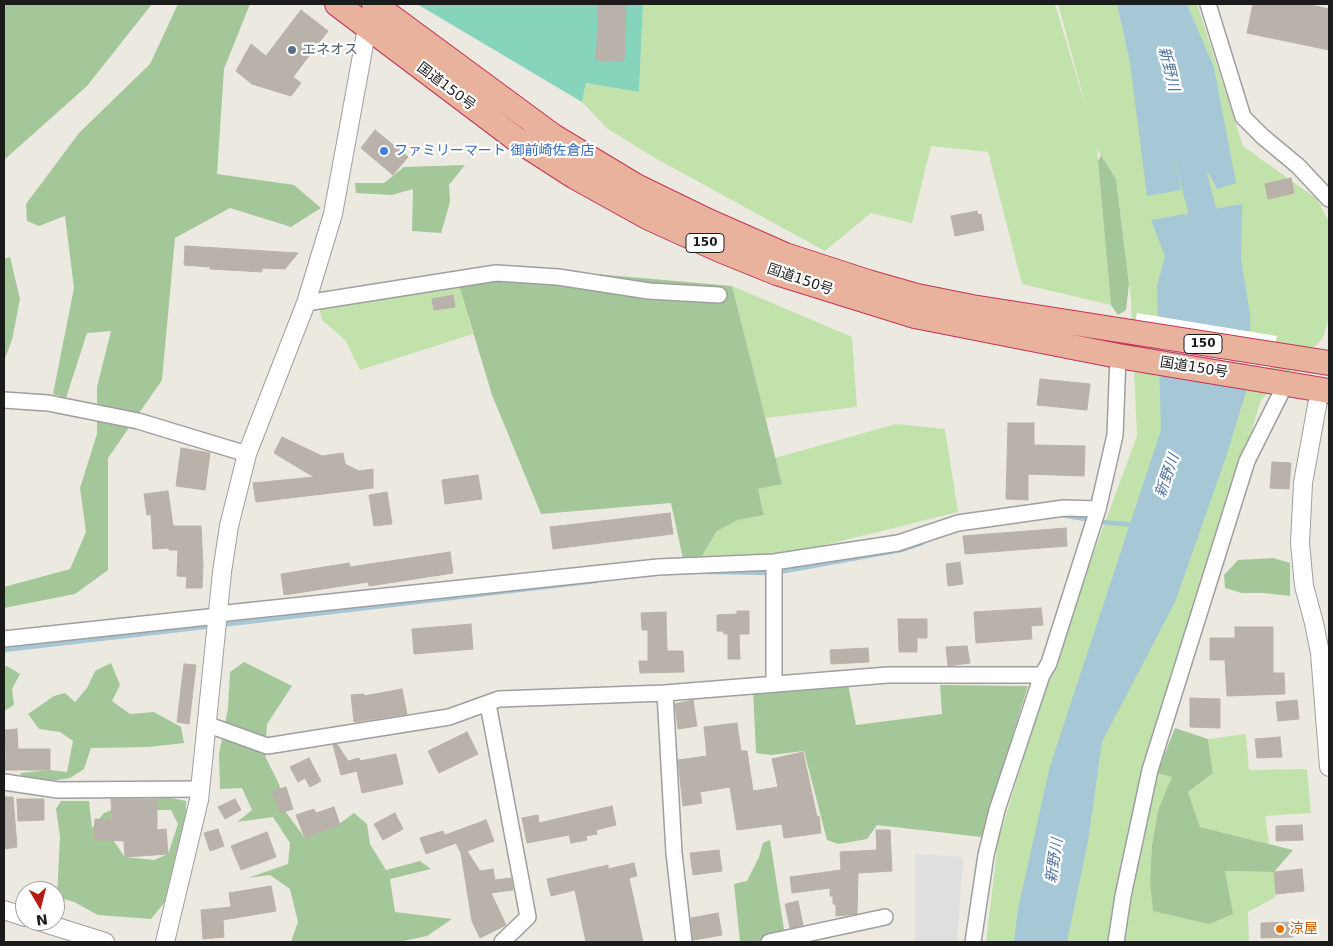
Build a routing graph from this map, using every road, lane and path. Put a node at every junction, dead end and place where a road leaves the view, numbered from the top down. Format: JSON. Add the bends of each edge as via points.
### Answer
{"nodes":[{"id":1,"x":337,"y":4,"type":"edge"},
{"id":2,"x":1208,"y":4,"type":"edge"},
{"id":3,"x":371,"y":11,"type":"edge"},
{"id":4,"x":1329,"y":199,"type":"edge"},
{"id":5,"x":718,"y":295,"type":"dead end"},
{"id":6,"x":306,"y":304,"type":"junction"},
{"id":7,"x":1123,"y":356,"type":"junction"},
{"id":8,"x":1329,"y":364,"type":"edge"},
{"id":9,"x":1277,"y":382,"type":"junction"},
{"id":10,"x":1324,"y":390,"type":"edge"},
{"id":11,"x":4,"y":400,"type":"edge"},
{"id":12,"x":247,"y":454,"type":"junction"},
{"id":13,"x":1098,"y":509,"type":"junction"},
{"id":14,"x":774,"y":562,"type":"junction"},
{"id":15,"x":218,"y":615,"type":"junction"},
{"id":16,"x":4,"y":639,"type":"edge"},
{"id":17,"x":1042,"y":675,"type":"junction"},
{"id":18,"x":774,"y":684,"type":"junction"},
{"id":19,"x":666,"y":693,"type":"junction"},
{"id":20,"x":488,"y":704,"type":"junction"},
{"id":21,"x":206,"y":724,"type":"junction"},
{"id":22,"x":1329,"y":767,"type":"edge"},
{"id":23,"x":4,"y":782,"type":"edge"},
{"id":24,"x":200,"y":789,"type":"junction"},
{"id":25,"x":884,"y":918,"type":"dead end"},
{"id":26,"x":65,"y":930,"type":"edge"},
{"id":27,"x":104,"y":942,"type":"edge"},
{"id":28,"x":165,"y":942,"type":"edge"},
{"id":29,"x":502,"y":942,"type":"edge"},
{"id":30,"x":684,"y":942,"type":"edge"},
{"id":31,"x":769,"y":942,"type":"edge"},
{"id":32,"x":973,"y":942,"type":"edge"},
{"id":33,"x":1116,"y":942,"type":"edge"}],
"edges":[{"from":1,"to":3,"type":"highway","name":"国道150号","number":"150"},
{"from":2,"to":4,"type":"street","via":[[1244,117]]},
{"from":3,"to":6,"type":"street","via":[[333,214]]},
{"from":3,"to":7,"type":"highway","name":"国道150号","number":"150","via":[[516,139],[575,177],[649,218],[777,273],[915,316]]},
{"from":3,"to":8,"type":"highway","name":"国道150号","number":"150","via":[[553,136],[636,186],[785,255],[917,296]]},
{"from":5,"to":6,"type":"street","via":[[649,291],[558,277],[496,273]]},
{"from":6,"to":12,"type":"street"},
{"from":7,"to":9,"type":"highway","name":"国道150号","number":"150"},
{"from":7,"to":13,"type":"street","via":[[1115,435]]},
{"from":8,"to":10,"type":"street"},
{"from":9,"to":10,"type":"highway","name":"国道150号","number":"150"},
{"from":9,"to":33,"type":"street","via":[[1247,461],[1150,770]]},
{"from":10,"to":22,"type":"street","via":[[1303,483],[1300,543],[1304,586],[1320,653]]},
{"from":11,"to":12,"type":"street","via":[[48,403],[138,421]]},
{"from":12,"to":15,"type":"street","via":[[229,526]]},
{"from":13,"to":14,"type":"street","via":[[1064,508],[958,523],[898,543]]},
{"from":13,"to":17,"type":"street","via":[[1049,664]]},
{"from":14,"to":15,"type":"street","via":[[658,567]]},
{"from":14,"to":18,"type":"street"},
{"from":15,"to":16,"type":"street"},
{"from":15,"to":21,"type":"street"},
{"from":17,"to":18,"type":"street","via":[[888,674]]},
{"from":17,"to":32,"type":"street","via":[[997,810],[986,855]]},
{"from":18,"to":19,"type":"street"},
{"from":19,"to":20,"type":"street","via":[[499,699]]},
{"from":19,"to":30,"type":"street","via":[[674,853]]},
{"from":20,"to":21,"type":"street","via":[[449,717],[267,746]]},
{"from":20,"to":29,"type":"street","via":[[528,917]]},
{"from":21,"to":24,"type":"street"},
{"from":23,"to":24,"type":"street","via":[[58,790]]},
{"from":24,"to":28,"type":"street"},
{"from":25,"to":31,"type":"street"},
{"from":26,"to":27,"type":"street"}]}
